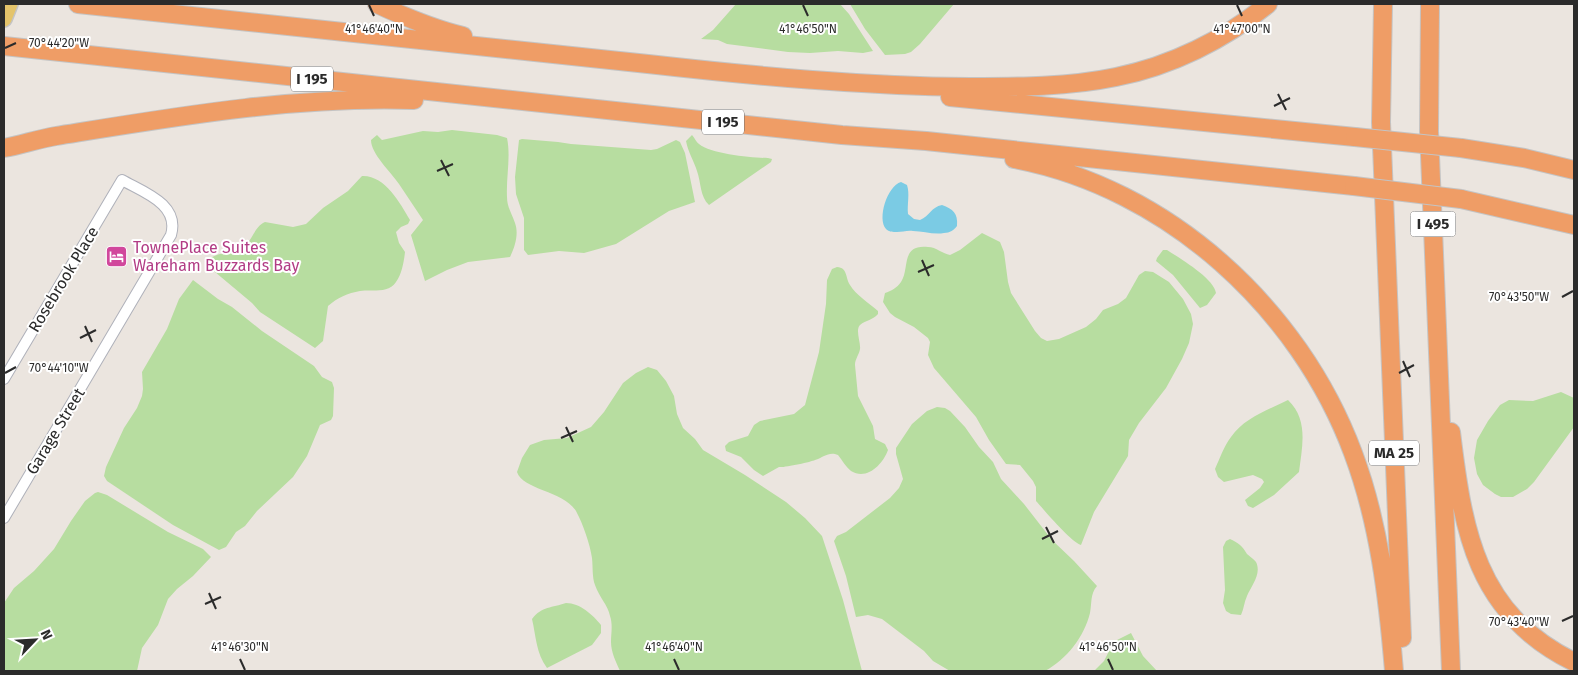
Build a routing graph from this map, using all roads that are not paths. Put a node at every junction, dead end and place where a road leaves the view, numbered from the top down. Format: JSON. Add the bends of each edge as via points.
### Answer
{"nodes":[{"id":1,"x":10,"y":4,"type":"edge"},
{"id":2,"x":78,"y":4,"type":"edge"},
{"id":3,"x":377,"y":4,"type":"edge"},
{"id":4,"x":1268,"y":4,"type":"edge"},
{"id":5,"x":1382,"y":4,"type":"edge"},
{"id":6,"x":1430,"y":4,"type":"edge"},
{"id":7,"x":4,"y":19,"type":"edge"},
{"id":8,"x":4,"y":46,"type":"edge"},
{"id":9,"x":532,"y":52,"type":"junction"},
{"id":10,"x":860,"y":82,"type":"junction"},
{"id":11,"x":546,"y":104,"type":"junction"},
{"id":12,"x":842,"y":135,"type":"junction"},
{"id":13,"x":52,"y":136,"type":"junction"},
{"id":14,"x":4,"y":148,"type":"edge"},
{"id":15,"x":4,"y":158,"type":"edge"},
{"id":16,"x":1574,"y":170,"type":"edge"},
{"id":17,"x":122,"y":180,"type":"joint"},
{"id":18,"x":1574,"y":225,"type":"edge"},
{"id":19,"x":1436,"y":316,"type":"junction"},
{"id":20,"x":4,"y":379,"type":"edge"},
{"id":21,"x":4,"y":518,"type":"edge"},
{"id":22,"x":1574,"y":662,"type":"edge"},
{"id":23,"x":1394,"y":671,"type":"edge"},
{"id":24,"x":1403,"y":671,"type":"edge"},
{"id":25,"x":1451,"y":671,"type":"edge"}],
"edges":[{"from":1,"to":7,"type":"main road"},
{"from":2,"to":9,"type":"highway"},
{"from":3,"to":9,"type":"highway","via":[[451,34]]},
{"from":4,"to":10,"type":"highway","via":[[1240,25],[1201,47],[1158,66],[1114,78],[1007,87],[932,87]]},
{"from":5,"to":24,"type":"highway","number":"MA 25","via":[[1381,122]]},
{"from":6,"to":19,"type":"highway","number":"I 495","via":[[1429,113]]},
{"from":8,"to":11,"type":"highway","number":"I 195"},
{"from":9,"to":10,"type":"highway","via":[[748,75]]},
{"from":10,"to":16,"type":"highway","bridge":true,"via":[[929,95],[1461,148]]},
{"from":11,"to":12,"type":"highway","number":"I 195"},
{"from":11,"to":13,"type":"highway","via":[[395,99],[283,104]]},
{"from":12,"to":18,"type":"highway","bridge":true,"via":[[926,140],[1461,199]]},
{"from":12,"to":23,"type":"highway","via":[[1020,160],[1087,181],[1179,230],[1238,279],[1277,320],[1308,363],[1354,454],[1374,526],[1388,608]]},
{"from":13,"to":14,"type":"highway"},
{"from":13,"to":15,"type":"highway"},
{"from":17,"to":20,"type":"street","name":"Rosebrook Place"},
{"from":17,"to":21,"type":"street","name":"Garage Street","via":[[167,208],[173,220],[171,235]]},
{"from":19,"to":22,"type":"highway","via":[[1460,491],[1477,560],[1496,596],[1518,623],[1548,647]]},
{"from":19,"to":25,"type":"highway","number":"MA 25"}]}
